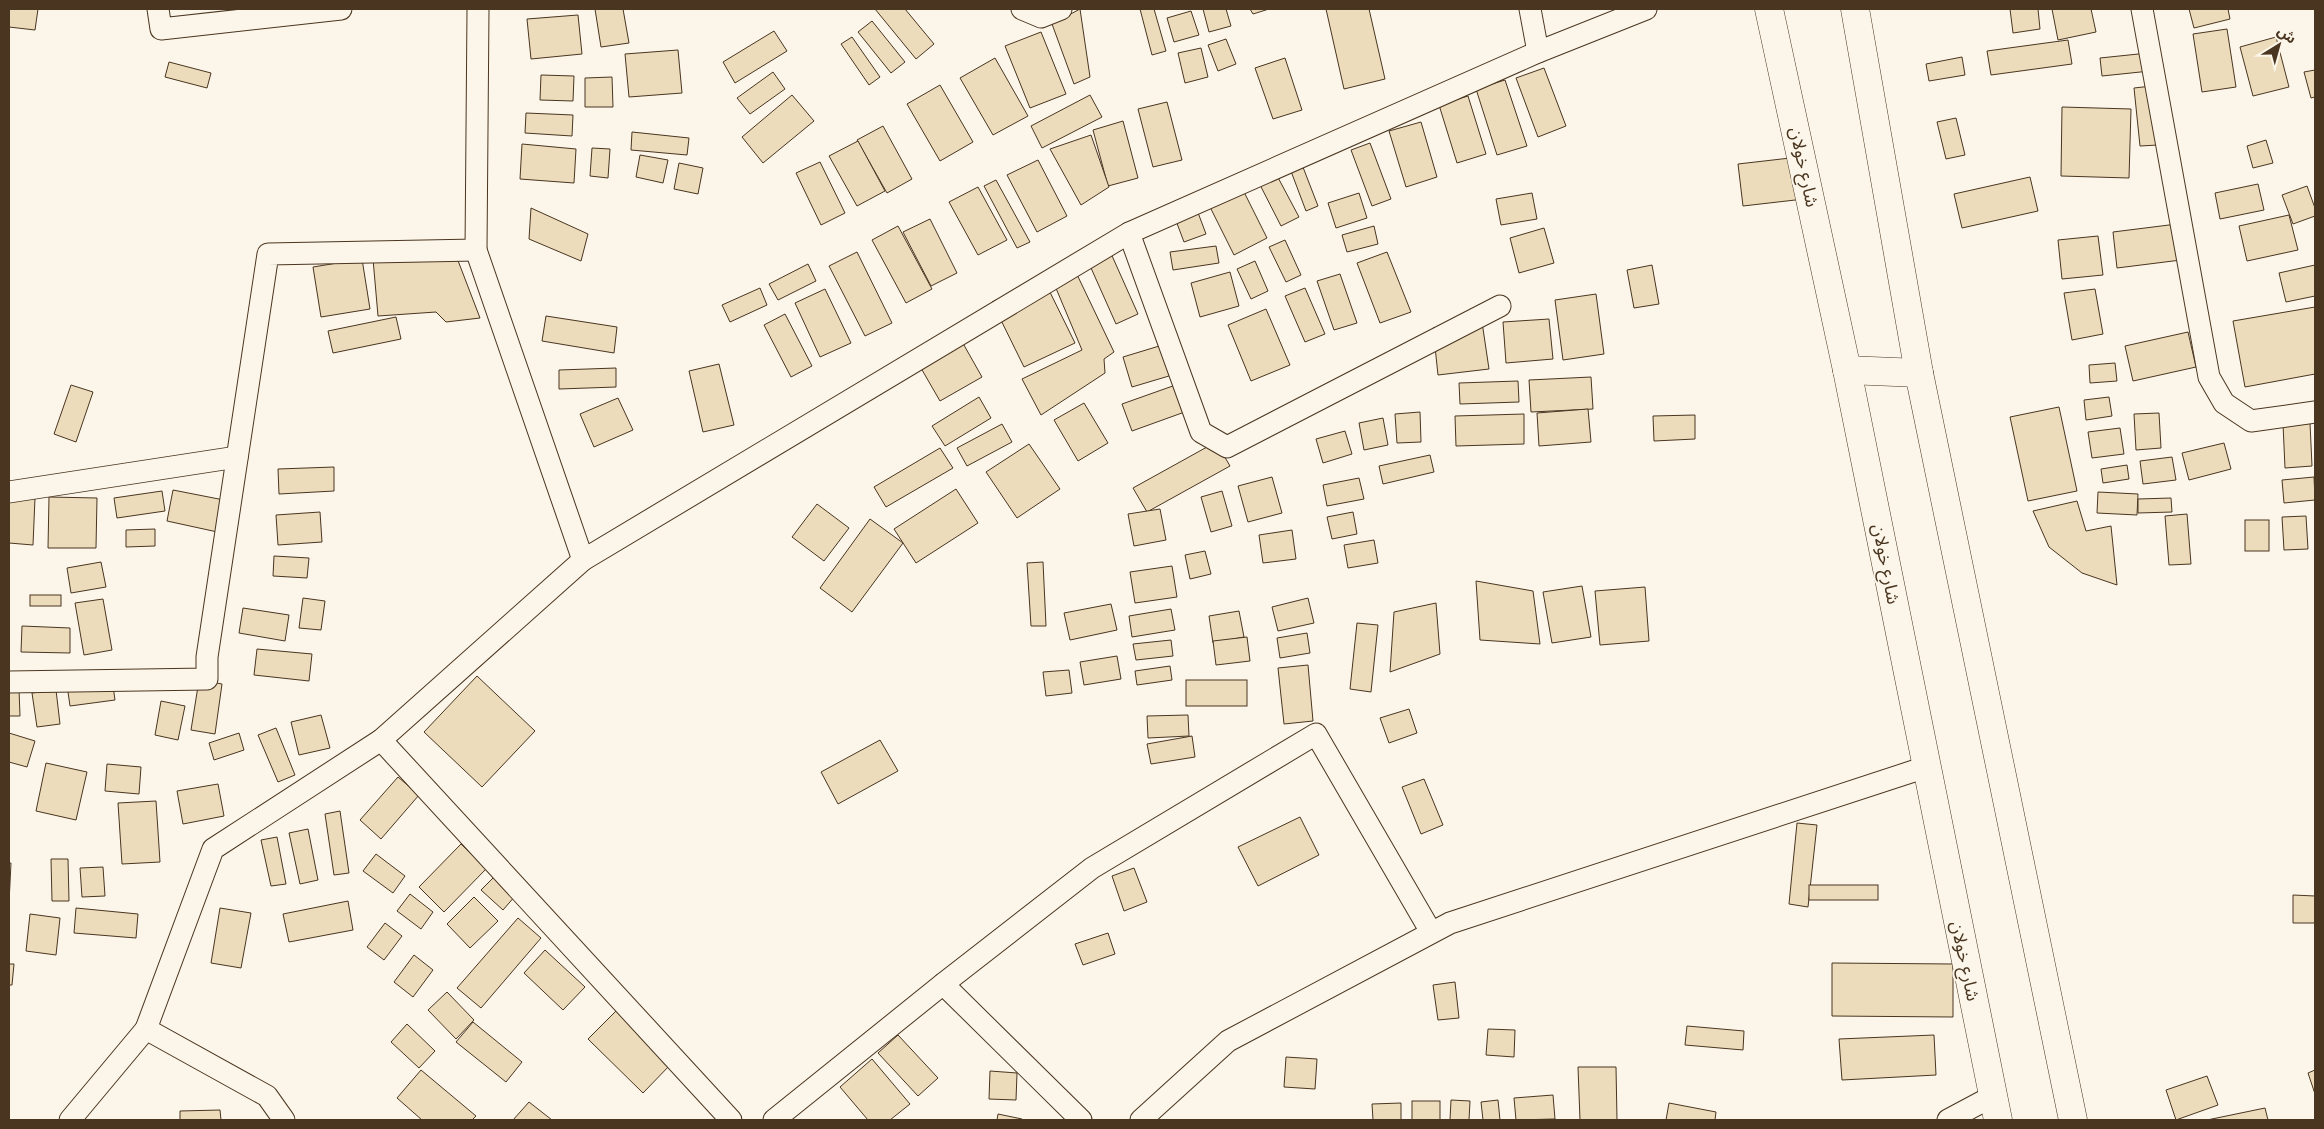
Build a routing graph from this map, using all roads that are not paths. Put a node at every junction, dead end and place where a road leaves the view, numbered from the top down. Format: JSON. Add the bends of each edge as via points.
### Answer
{"nodes":[{"id":1,"x":158,"y":9,"type":"edge"},
{"id":2,"x":341,"y":9,"type":"edge"},
{"id":3,"x":478,"y":9,"type":"edge"},
{"id":4,"x":1022,"y":9,"type":"edge"},
{"id":5,"x":1061,"y":9,"type":"edge"},
{"id":6,"x":1530,"y":9,"type":"edge"},
{"id":7,"x":1646,"y":9,"type":"edge"},
{"id":8,"x":1769,"y":9,"type":"edge"},
{"id":9,"x":1855,"y":9,"type":"edge"},
{"id":10,"x":2142,"y":9,"type":"edge"},
{"id":11,"x":1538,"y":52,"type":"junction"},
{"id":12,"x":1129,"y":233,"type":"junction"},
{"id":13,"x":476,"y":250,"type":"junction"},
{"id":14,"x":1500,"y":306,"type":"dead end"},
{"id":15,"x":1847,"y":370,"type":"junction"},
{"id":16,"x":1918,"y":373,"type":"junction"},
{"id":17,"x":2315,"y":412,"type":"edge"},
{"id":18,"x":237,"y":457,"type":"junction"},
{"id":19,"x":9,"y":492,"type":"edge"},
{"id":20,"x":583,"y":560,"type":"junction"},
{"id":21,"x":9,"y":682,"type":"edge"},
{"id":22,"x":381,"y":740,"type":"junction"},
{"id":23,"x":1926,"y":767,"type":"junction"},
{"id":24,"x":1431,"y":932,"type":"junction"},
{"id":25,"x":943,"y":984,"type":"junction"},
{"id":26,"x":146,"y":1029,"type":"junction"},
{"id":27,"x":1995,"y":1108,"type":"edge"},
{"id":28,"x":70,"y":1120,"type":"edge"},
{"id":29,"x":284,"y":1120,"type":"edge"},
{"id":30,"x":731,"y":1120,"type":"edge"},
{"id":31,"x":774,"y":1120,"type":"edge"},
{"id":32,"x":1081,"y":1120,"type":"edge"},
{"id":33,"x":1141,"y":1120,"type":"edge"},
{"id":34,"x":1948,"y":1120,"type":"edge"},
{"id":35,"x":2074,"y":1120,"type":"edge"}],
"edges":[{"from":1,"to":2,"type":"street","via":[[161,29]]},
{"from":3,"to":13,"type":"street"},
{"from":4,"to":5,"type":"street","via":[[1041,17]]},
{"from":6,"to":11,"type":"street"},
{"from":7,"to":11,"type":"street"},
{"from":8,"to":15,"type":"main road","name":"شارع خولان"},
{"from":9,"to":16,"type":"main road"},
{"from":10,"to":17,"type":"street","via":[[2209,376],[2224,403],[2251,420]]},
{"from":11,"to":12,"type":"street"},
{"from":12,"to":14,"type":"street","via":[[1201,432],[1227,447]]},
{"from":12,"to":20,"type":"street"},
{"from":13,"to":18,"type":"street","via":[[268,254]]},
{"from":13,"to":20,"type":"street"},
{"from":15,"to":16,"type":"main road"},
{"from":15,"to":23,"type":"main road","name":"شارع خولان"},
{"from":16,"to":35,"type":"main road"},
{"from":18,"to":19,"type":"street"},
{"from":18,"to":21,"type":"street","via":[[206,679]]},
{"from":20,"to":22,"type":"street"},
{"from":22,"to":26,"type":"street","via":[[213,849]]},
{"from":22,"to":30,"type":"street"},
{"from":23,"to":24,"type":"street","via":[[1459,920]]},
{"from":23,"to":27,"type":"main road","name":"شارع خولان"},
{"from":24,"to":25,"type":"street","via":[[1316,734],[1092,868]]},
{"from":24,"to":33,"type":"street","via":[[1228,1041]]},
{"from":25,"to":31,"type":"street"},
{"from":25,"to":32,"type":"street"},
{"from":26,"to":28,"type":"street"},
{"from":26,"to":29,"type":"street","via":[[267,1096]]},
{"from":27,"to":34,"type":"street"}]}
